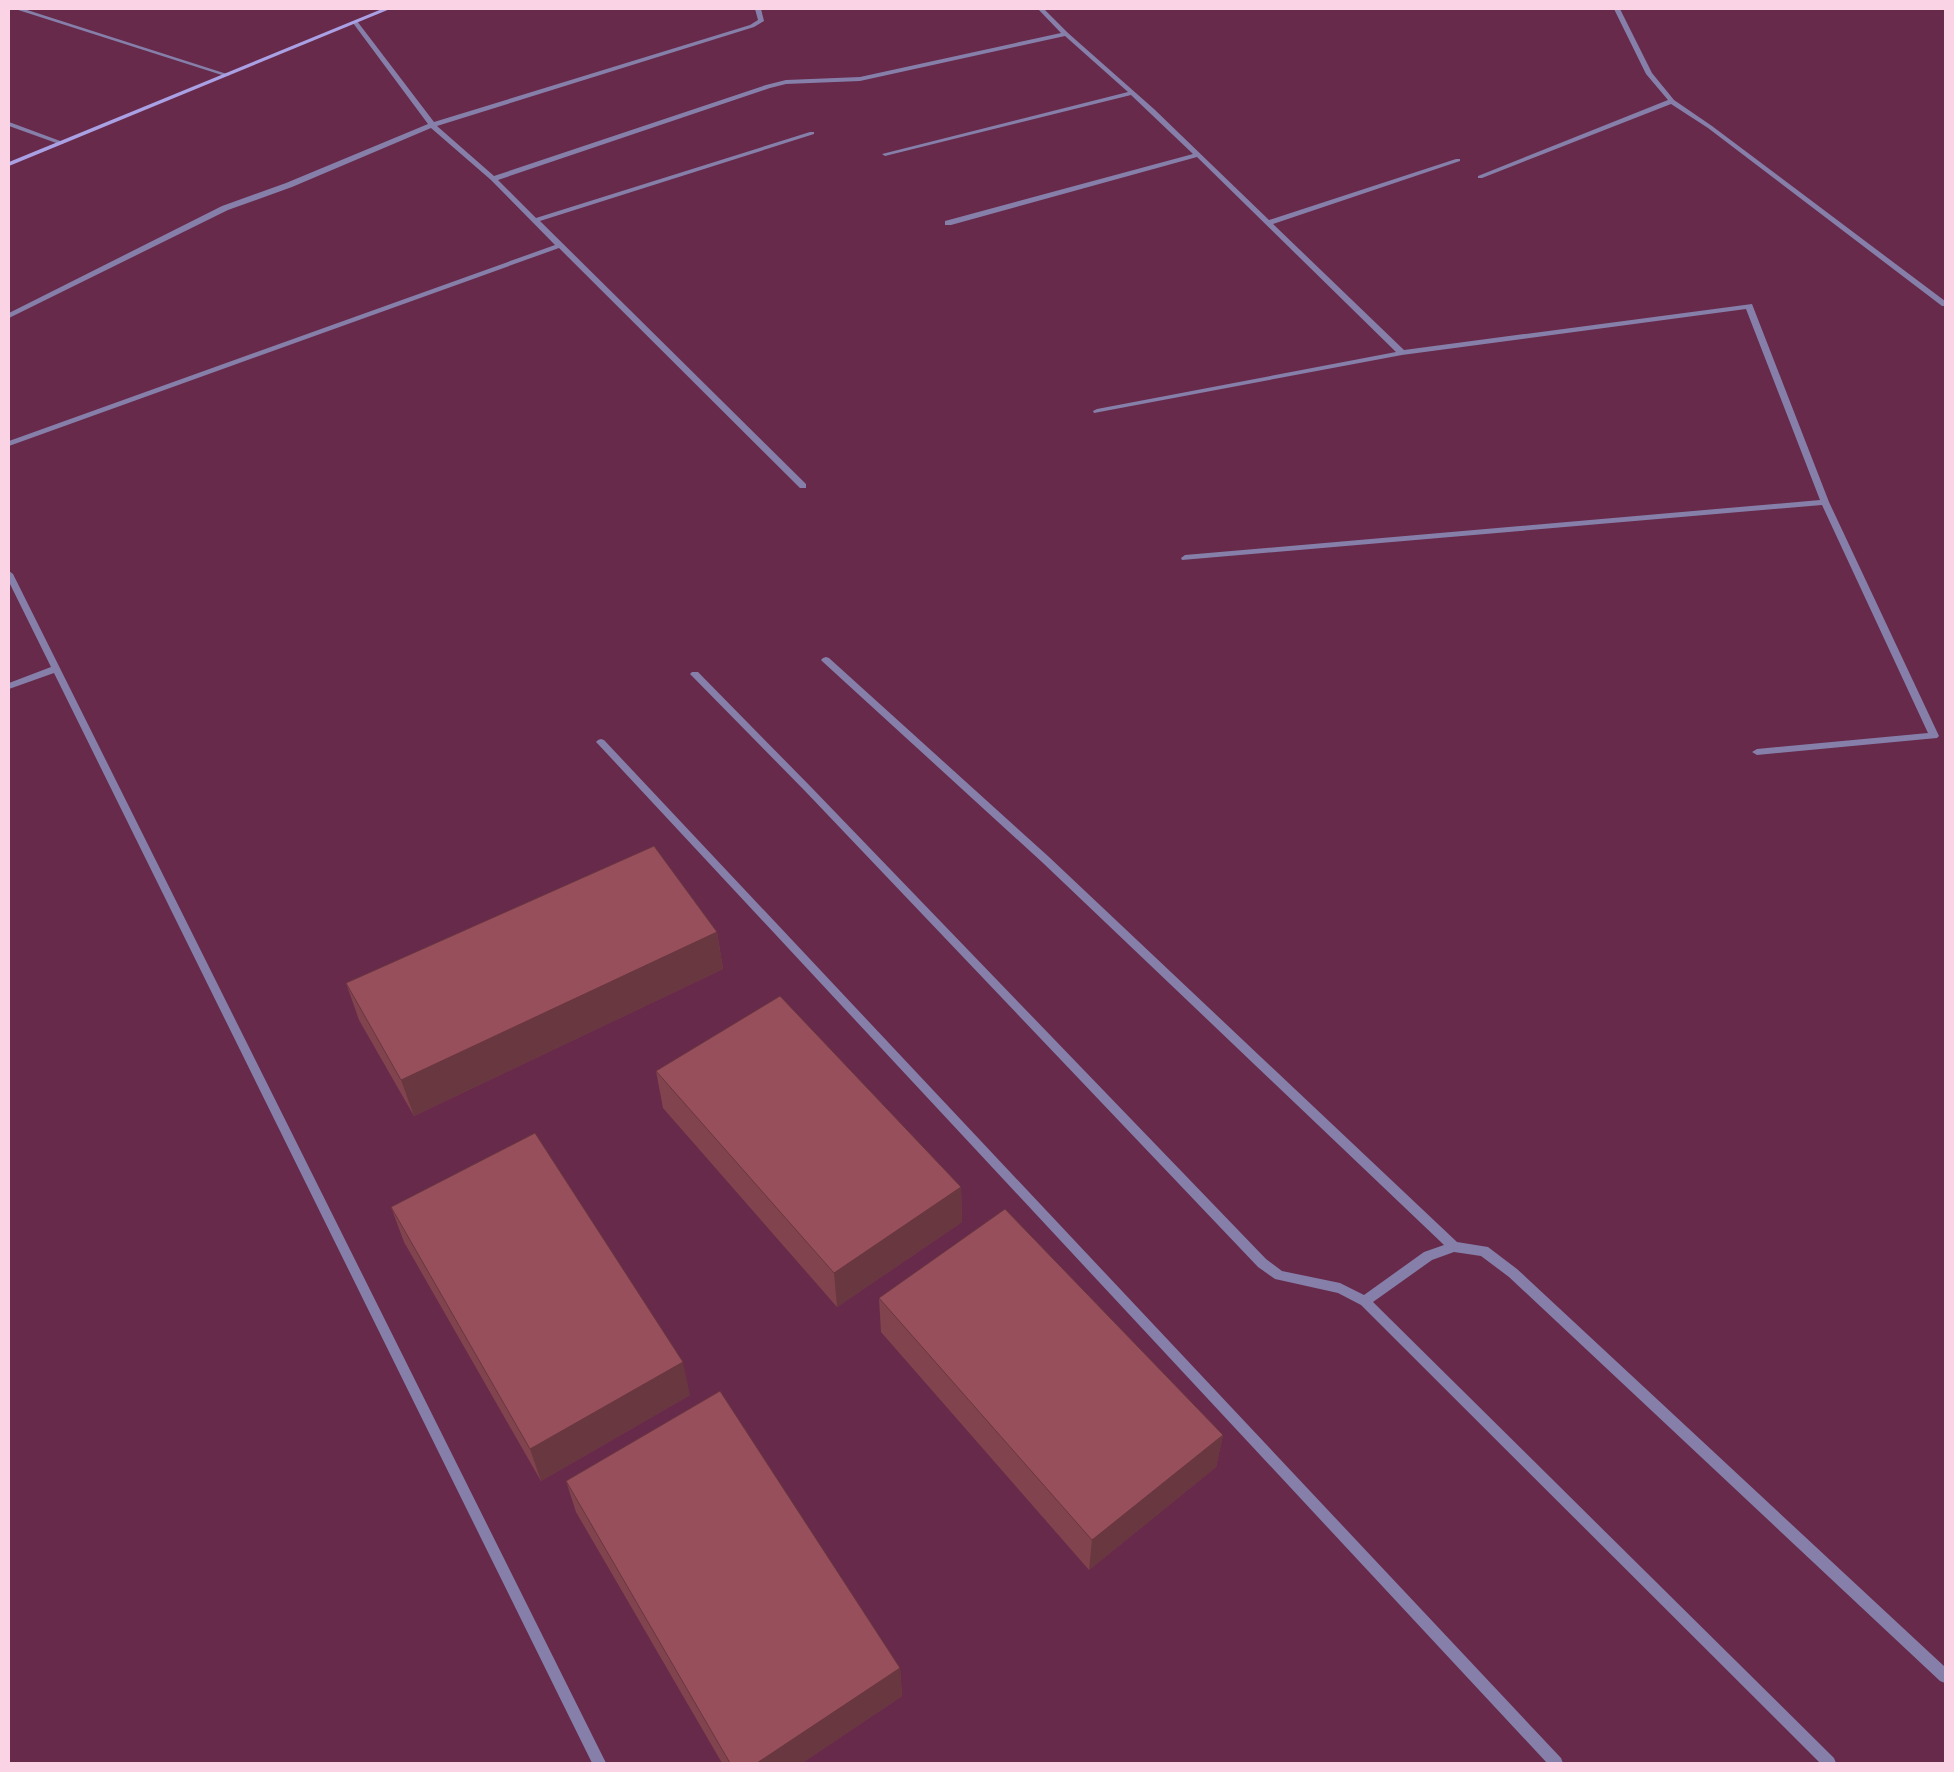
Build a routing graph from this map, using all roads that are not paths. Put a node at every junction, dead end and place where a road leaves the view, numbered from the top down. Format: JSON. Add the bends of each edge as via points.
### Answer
{"nodes":[{"id":1,"x":18,"y":9,"type":"edge"},
{"id":2,"x":386,"y":9,"type":"edge"},
{"id":3,"x":758,"y":9,"type":"edge"},
{"id":4,"x":1041,"y":9,"type":"edge"},
{"id":5,"x":1617,"y":9,"type":"edge"},
{"id":6,"x":355,"y":22,"type":"junction"},
{"id":7,"x":1066,"y":34,"type":"junction"},
{"id":8,"x":227,"y":75,"type":"junction"},
{"id":9,"x":1133,"y":93,"type":"junction"},
{"id":10,"x":1672,"y":101,"type":"junction"},
{"id":11,"x":9,"y":124,"type":"edge"},
{"id":12,"x":432,"y":125,"type":"junction"},
{"id":13,"x":812,"y":133,"type":"dead end"},
{"id":14,"x":61,"y":143,"type":"junction"},
{"id":15,"x":885,"y":154,"type":"dead end"},
{"id":16,"x":1198,"y":155,"type":"junction"},
{"id":17,"x":1458,"y":160,"type":"dead end"},
{"id":18,"x":9,"y":164,"type":"edge"},
{"id":19,"x":1480,"y":177,"type":"dead end"},
{"id":20,"x":493,"y":179,"type":"junction"},
{"id":21,"x":534,"y":221,"type":"junction"},
{"id":22,"x":948,"y":222,"type":"dead end"},
{"id":23,"x":1268,"y":223,"type":"junction"},
{"id":24,"x":559,"y":246,"type":"junction"},
{"id":25,"x":1945,"y":304,"type":"edge"},
{"id":26,"x":9,"y":316,"type":"edge"},
{"id":27,"x":1402,"y":353,"type":"junction"},
{"id":28,"x":1097,"y":411,"type":"dead end"},
{"id":29,"x":9,"y":444,"type":"edge"},
{"id":30,"x":804,"y":486,"type":"dead end"},
{"id":31,"x":1826,"y":502,"type":"junction"},
{"id":32,"x":1185,"y":558,"type":"dead end"},
{"id":33,"x":9,"y":574,"type":"edge"},
{"id":34,"x":826,"y":660,"type":"dead end"},
{"id":35,"x":56,"y":669,"type":"junction"},
{"id":36,"x":695,"y":674,"type":"dead end"},
{"id":37,"x":9,"y":686,"type":"edge"},
{"id":38,"x":601,"y":742,"type":"dead end"},
{"id":39,"x":1758,"y":752,"type":"dead end"},
{"id":40,"x":1454,"y":1247,"type":"junction"},
{"id":41,"x":1365,"y":1301,"type":"junction"},
{"id":42,"x":1945,"y":1676,"type":"edge"},
{"id":43,"x":599,"y":1763,"type":"edge"},
{"id":44,"x":1556,"y":1763,"type":"edge"},
{"id":45,"x":1829,"y":1763,"type":"edge"}],
"edges":[{"from":1,"to":8,"type":"street"},
{"from":2,"to":6,"type":"street"},
{"from":3,"to":12,"type":"street","via":[[761,20],[752,26]]},
{"from":4,"to":7,"type":"street"},
{"from":5,"to":10,"type":"street","via":[[1649,74]]},
{"from":6,"to":8,"type":"street"},
{"from":6,"to":12,"type":"street"},
{"from":7,"to":9,"type":"street"},
{"from":7,"to":20,"type":"street","via":[[860,80],[786,82],[768,86]]},
{"from":8,"to":14,"type":"street"},
{"from":9,"to":15,"type":"street"},
{"from":9,"to":16,"type":"street"},
{"from":10,"to":19,"type":"street"},
{"from":10,"to":25,"type":"street"},
{"from":11,"to":14,"type":"street"},
{"from":12,"to":20,"type":"street"},
{"from":12,"to":26,"type":"street","via":[[225,208]]},
{"from":13,"to":21,"type":"street"},
{"from":14,"to":18,"type":"street"},
{"from":16,"to":22,"type":"street"},
{"from":16,"to":23,"type":"street"},
{"from":17,"to":23,"type":"street"},
{"from":20,"to":21,"type":"street"},
{"from":21,"to":24,"type":"street"},
{"from":23,"to":27,"type":"street"},
{"from":24,"to":29,"type":"street"},
{"from":24,"to":30,"type":"street"},
{"from":27,"to":28,"type":"street"},
{"from":27,"to":31,"type":"street","via":[[1749,306]]},
{"from":31,"to":32,"type":"street"},
{"from":31,"to":39,"type":"street","via":[[1934,736]]},
{"from":33,"to":35,"type":"street"},
{"from":34,"to":40,"type":"street","via":[[1046,860]]},
{"from":35,"to":37,"type":"street"},
{"from":35,"to":43,"type":"street"},
{"from":36,"to":41,"type":"street","via":[[1262,1263],[1279,1275],[1340,1288]]},
{"from":38,"to":44,"type":"street"},
{"from":40,"to":41,"type":"street","via":[[1428,1256]]},
{"from":40,"to":42,"type":"street","via":[[1484,1251],[1513,1273]]},
{"from":41,"to":45,"type":"street"}]}
